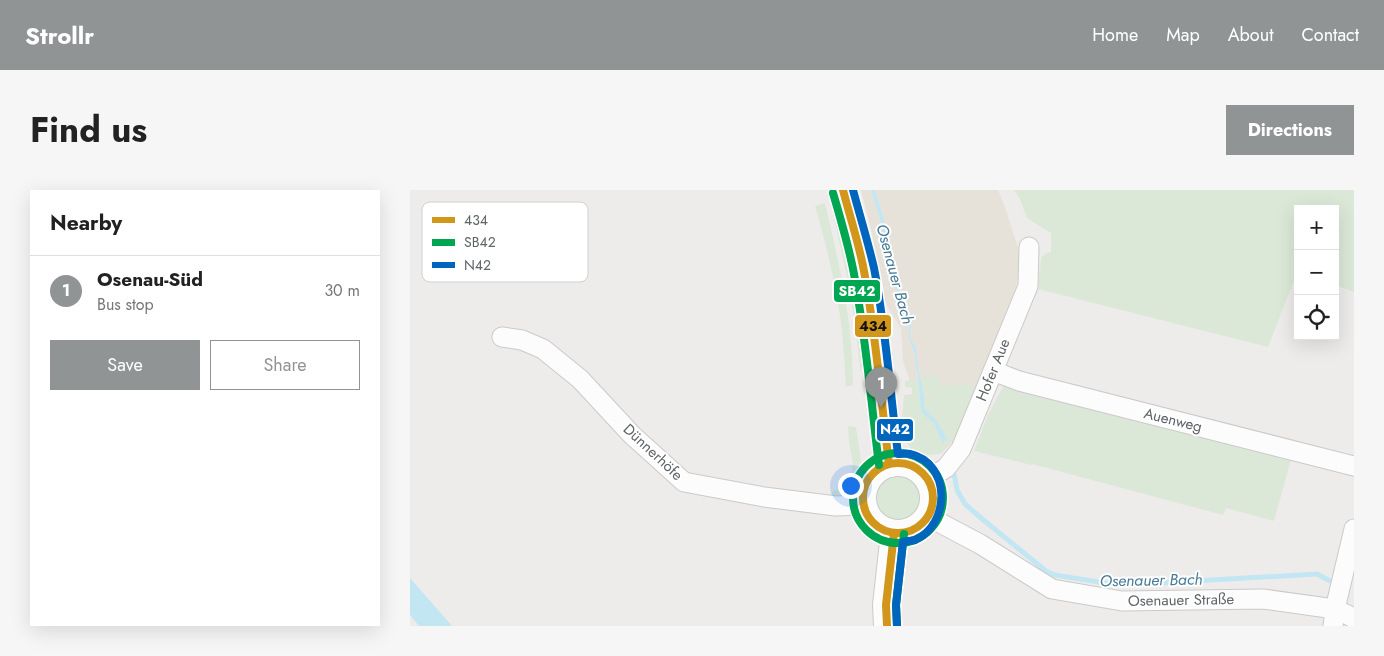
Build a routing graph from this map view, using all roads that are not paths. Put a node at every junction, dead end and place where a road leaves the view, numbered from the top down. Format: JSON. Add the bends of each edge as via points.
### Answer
{"nodes":[{"id":1,"x":843,"y":190,"type":"edge"},
{"id":2,"x":1030,"y":247,"type":"dead end"},
{"id":3,"x":502,"y":337,"type":"dead end"},
{"id":4,"x":993,"y":371,"type":"junction"},
{"id":5,"x":889,"y":464,"type":"junction"},
{"id":6,"x":1354,"y":466,"type":"edge"},
{"id":7,"x":928,"y":479,"type":"junction"},
{"id":8,"x":863,"y":505,"type":"junction"},
{"id":9,"x":927,"y":516,"type":"junction"},
{"id":10,"x":1354,"y":529,"type":"edge"},
{"id":11,"x":894,"y":533,"type":"junction"},
{"id":12,"x":1334,"y":618,"type":"edge"},
{"id":13,"x":1354,"y":618,"type":"edge"},
{"id":14,"x":887,"y":626,"type":"edge"}],
"edges":[{"from":1,"to":5,"type":"main road","via":[[866,280]]},
{"from":2,"to":4,"type":"street","name":"Hofer Aue","via":[[1028,286]]},
{"from":3,"to":8,"type":"street","name":"Dünnerhöfe","via":[[522,340],[543,349],[580,380],[632,435],[684,482],[764,497],[836,506]]},
{"from":4,"to":6,"type":"street","name":"Auenweg","via":[[1019,381]]},
{"from":4,"to":7,"type":"street","name":"Hofer Aue","via":[[961,449],[946,468]]},
{"from":5,"to":7,"type":"main road","via":[[908,464],[919,469]]},
{"from":5,"to":8,"type":"main road","via":[[868,481],[863,492]]},
{"from":7,"to":9,"type":"main road","via":[[933,498]]},
{"from":8,"to":11,"type":"main road","via":[[866,516],[874,525]]},
{"from":9,"to":11,"type":"main road","via":[[909,531]]},
{"from":9,"to":12,"type":"street","name":"Osenauer Straße","via":[[1052,588],[1122,600],[1263,599]]},
{"from":10,"to":12,"type":"street"},
{"from":11,"to":14,"type":"main road","via":[[886,605]]},
{"from":12,"to":13,"type":"street","name":"Osenauer Straße"}]}
